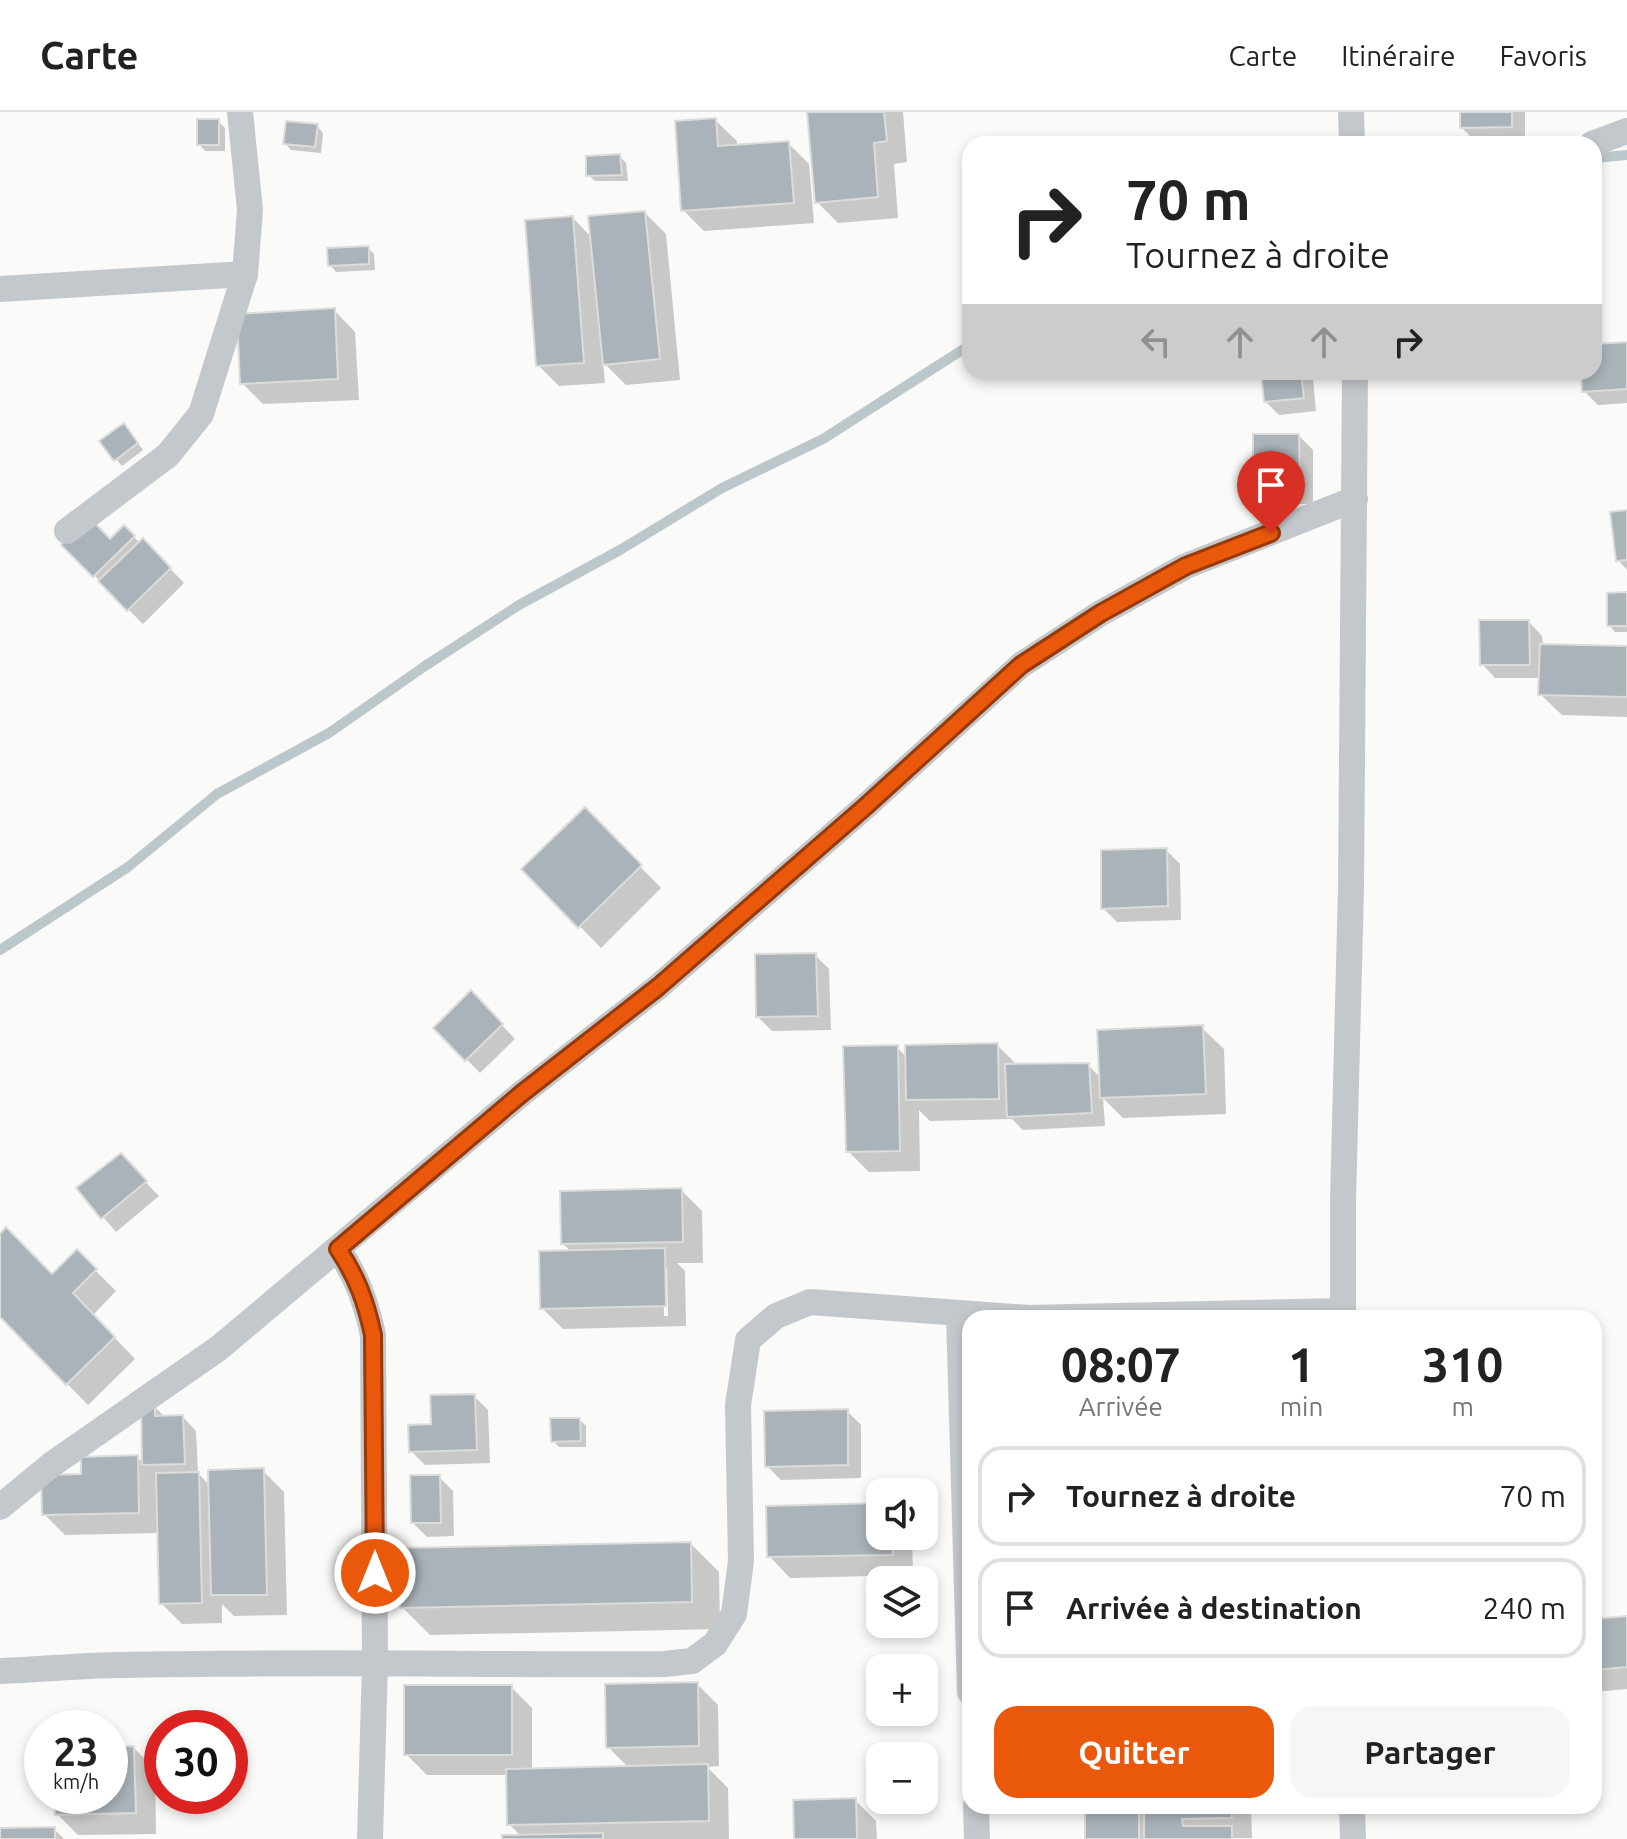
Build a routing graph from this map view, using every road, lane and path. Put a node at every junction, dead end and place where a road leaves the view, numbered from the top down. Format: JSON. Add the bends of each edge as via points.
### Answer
{"nodes":[{"id":1,"x":240,"y":112,"type":"edge"},
{"id":2,"x":1351,"y":112,"type":"edge"},
{"id":3,"x":1627,"y":131,"type":"edge"},
{"id":4,"x":1352,"y":136,"type":"edge"},
{"id":5,"x":1602,"y":140,"type":"edge"},
{"id":6,"x":245,"y":274,"type":"junction"},
{"id":7,"x":0,"y":289,"type":"edge"},
{"id":8,"x":1355,"y":380,"type":"edge"},
{"id":9,"x":1355,"y":499,"type":"junction"},
{"id":10,"x":67,"y":531,"type":"dead end"},
{"id":11,"x":338,"y":1249,"type":"junction"},
{"id":12,"x":1343,"y":1310,"type":"edge"},
{"id":13,"x":959,"y":1314,"type":"junction"},
{"id":14,"x":962,"y":1314,"type":"edge"},
{"id":15,"x":962,"y":1417,"type":"edge"},
{"id":16,"x":0,"y":1507,"type":"edge"},
{"id":17,"x":375,"y":1662,"type":"junction"},
{"id":18,"x":0,"y":1671,"type":"edge"},
{"id":19,"x":976,"y":1814,"type":"edge"},
{"id":20,"x":1352,"y":1814,"type":"edge"},
{"id":21,"x":370,"y":1839,"type":"edge"},
{"id":22,"x":977,"y":1839,"type":"edge"},
{"id":23,"x":1353,"y":1839,"type":"edge"}],
"edges":[{"from":1,"to":6,"type":"street","via":[[250,210]]},
{"from":2,"to":4,"type":"street"},
{"from":3,"to":5,"type":"street"},
{"from":6,"to":7,"type":"street"},
{"from":6,"to":10,"type":"street","via":[[201,414],[168,455]]},
{"from":8,"to":9,"type":"street"},
{"from":9,"to":11,"type":"street","via":[[1186,566],[1021,665],[658,987]]},
{"from":9,"to":12,"type":"street"},
{"from":11,"to":16,"type":"street","via":[[219,1348],[51,1465]]},
{"from":11,"to":17,"type":"street","via":[[365,1298],[373,1335]]},
{"from":13,"to":14,"type":"street"},
{"from":13,"to":15,"type":"street"},
{"from":13,"to":17,"type":"street","via":[[810,1302],[776,1316],[748,1340],[738,1405],[741,1561],[734,1614],[715,1644],[692,1661]]},
{"from":17,"to":18,"type":"street"},
{"from":17,"to":21,"type":"street"},
{"from":19,"to":22,"type":"street"},
{"from":20,"to":23,"type":"street"}]}
